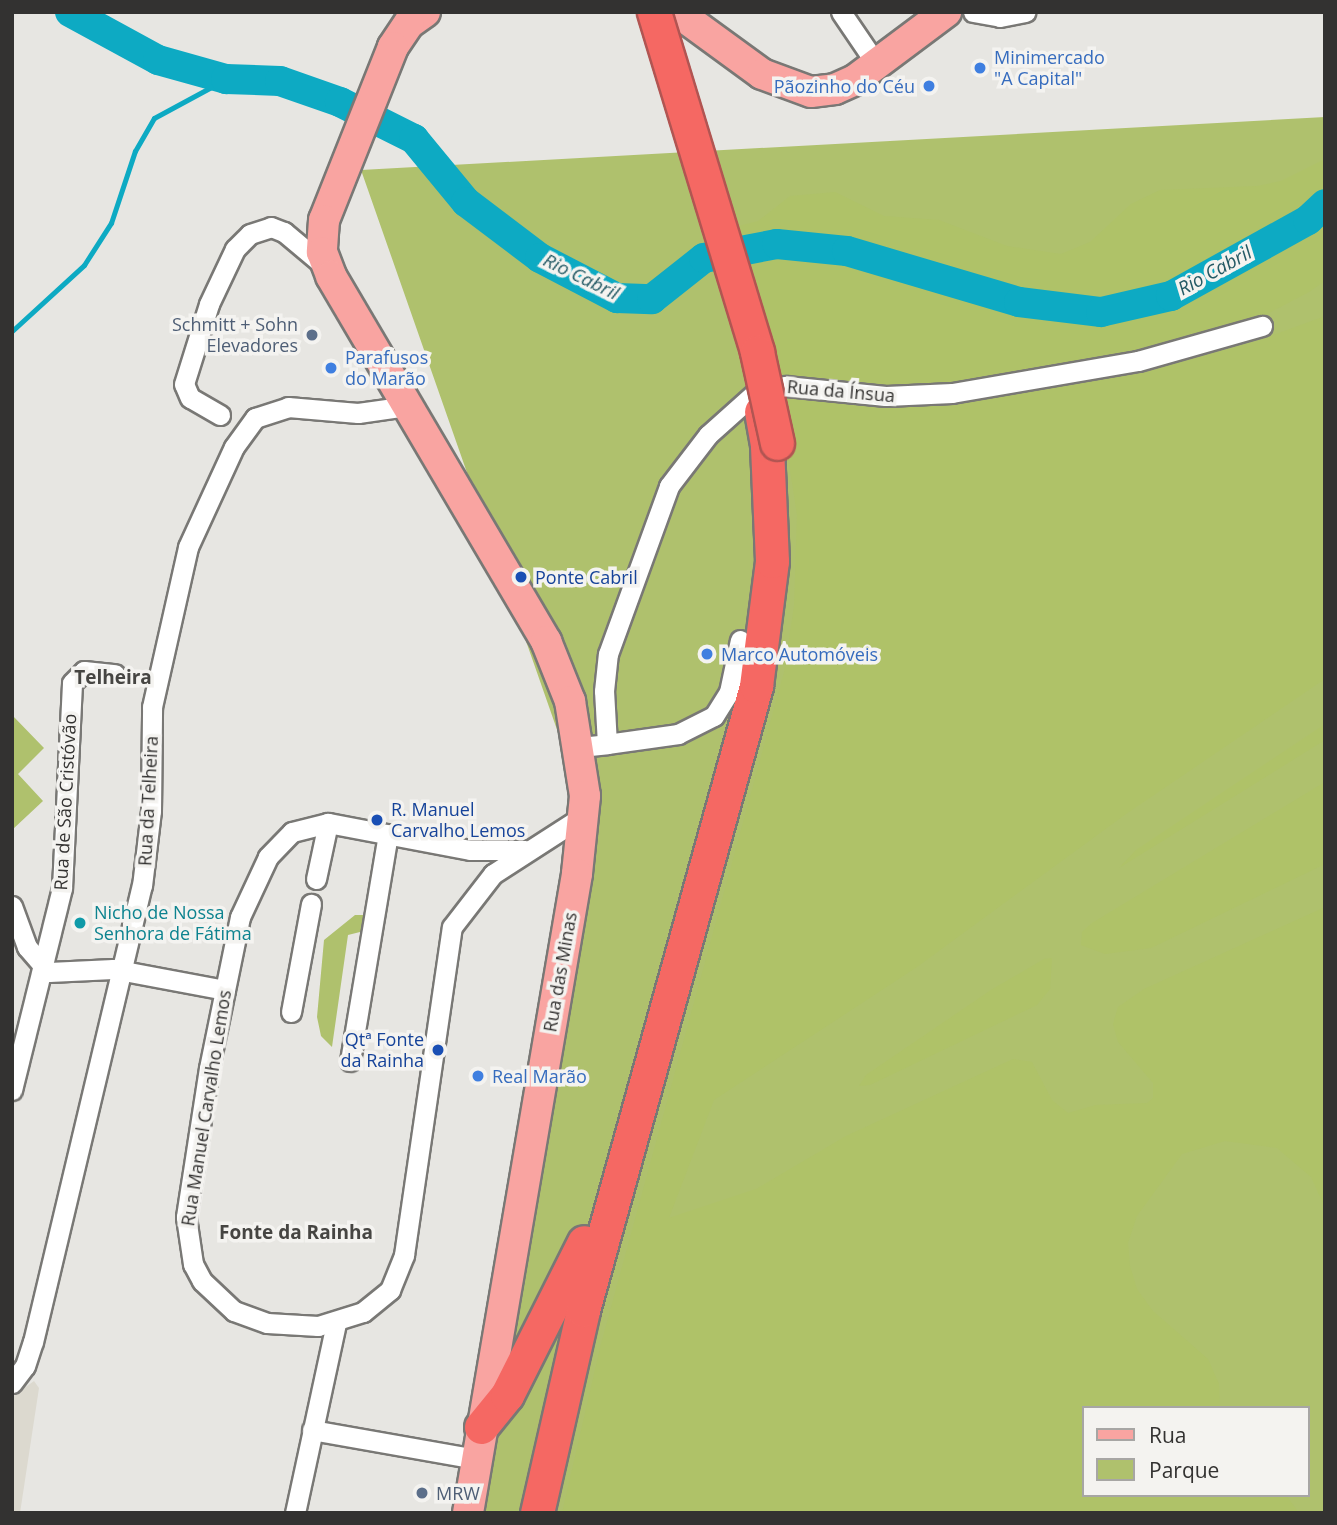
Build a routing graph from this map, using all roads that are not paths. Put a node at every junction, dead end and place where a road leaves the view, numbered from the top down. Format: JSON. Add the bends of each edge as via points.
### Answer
{"nodes":[{"id":1,"x":425,"y":12,"type":"edge"},
{"id":2,"x":643,"y":12,"type":"edge"},
{"id":3,"x":654,"y":12,"type":"edge"},
{"id":4,"x":677,"y":12,"type":"edge"},
{"id":5,"x":841,"y":12,"type":"edge"},
{"id":6,"x":946,"y":12,"type":"edge"},
{"id":7,"x":973,"y":12,"type":"edge"},
{"id":8,"x":1026,"y":12,"type":"edge"},
{"id":9,"x":877,"y":65,"type":"junction"},
{"id":10,"x":327,"y":268,"type":"junction"},
{"id":11,"x":1262,"y":326,"type":"dead end"},
{"id":12,"x":407,"y":407,"type":"junction"},
{"id":13,"x":220,"y":415,"type":"dead end"},
{"id":14,"x":772,"y":444,"type":"junction"},
{"id":15,"x":740,"y":640,"type":"dead end"},
{"id":16,"x":115,"y":674,"type":"dead end"},
{"id":17,"x":593,"y":746,"type":"junction"},
{"id":18,"x":586,"y":814,"type":"junction"},
{"id":19,"x":328,"y":822,"type":"junction"},
{"id":20,"x":388,"y":834,"type":"junction"},
{"id":21,"x":525,"y":850,"type":"junction"},
{"id":22,"x":316,"y":879,"type":"dead end"},
{"id":23,"x":311,"y":904,"type":"dead end"},
{"id":24,"x":12,"y":905,"type":"edge"},
{"id":25,"x":45,"y":969,"type":"junction"},
{"id":26,"x":124,"y":970,"type":"junction"},
{"id":27,"x":673,"y":988,"type":"junction"},
{"id":28,"x":225,"y":990,"type":"junction"},
{"id":29,"x":290,"y":1012,"type":"dead end"},
{"id":30,"x":349,"y":1061,"type":"dead end"},
{"id":31,"x":12,"y":1090,"type":"edge"},
{"id":32,"x":336,"y":1323,"type":"junction"},
{"id":33,"x":12,"y":1384,"type":"edge"},
{"id":34,"x":312,"y":1430,"type":"junction"},
{"id":35,"x":479,"y":1443,"type":"junction"},
{"id":36,"x":295,"y":1513,"type":"edge"},
{"id":37,"x":468,"y":1513,"type":"edge"},
{"id":38,"x":537,"y":1513,"type":"edge"},
{"id":39,"x":551,"y":1513,"type":"edge"}],
"edges":[{"from":1,"to":10,"type":"main road","via":[[404,28],[393,47],[327,213],[321,236]]},
{"from":2,"to":14,"type":"highway"},
{"from":3,"to":14,"type":"highway","bridge":true,"via":[[753,339]]},
{"from":4,"to":9,"type":"main road","via":[[762,74],[799,90],[835,89]]},
{"from":5,"to":9,"type":"street"},
{"from":6,"to":9,"type":"main road"},
{"from":7,"to":8,"type":"street","via":[[994,17]]},
{"from":10,"to":12,"type":"main road","name":"Rua das Minas"},
{"from":10,"to":13,"type":"street","via":[[276,228],[255,230],[236,250],[209,304],[184,384],[190,398]]},
{"from":11,"to":17,"type":"street","name":"Rua da Ínsua","via":[[1138,361],[952,393],[878,396],[786,386],[755,393],[695,450],[660,505],[608,654]]},
{"from":12,"to":17,"type":"main road","name":"Rua das Minas","via":[[546,640]]},
{"from":12,"to":26,"type":"street","name":"Rua da Telheira","via":[[358,413],[274,410],[249,423],[230,454],[188,547],[160,656],[152,707],[147,845]]},
{"from":14,"to":27,"type":"highway","via":[[772,561],[762,652]]},
{"from":14,"to":39,"type":"highway","via":[[784,560],[772,672],[596,1312]]},
{"from":15,"to":17,"type":"street","via":[[729,692],[714,716],[678,734]]},
{"from":16,"to":25,"type":"street","name":"Rua de São Cristóvão","via":[[84,671],[72,683],[64,878]]},
{"from":17,"to":18,"type":"main road","name":"Rua das Minas"},
{"from":18,"to":21,"type":"street","name":"Rua Manuel Carvalho Lemos"},
{"from":18,"to":35,"type":"main road","name":"Rua das Minas"},
{"from":19,"to":20,"type":"street","name":"Rua Manuel Carvalho Lemos"},
{"from":19,"to":22,"type":"street"},
{"from":19,"to":28,"type":"street","name":"Rua Manuel Carvalho Lemos","via":[[292,832],[265,863],[244,905]]},
{"from":20,"to":21,"type":"street","name":"Rua Manuel Carvalho Lemos","via":[[485,852]]},
{"from":20,"to":30,"type":"street"},
{"from":21,"to":32,"type":"street","name":"Rua Manuel Carvalho Lemos","via":[[486,880],[452,927],[400,1274],[379,1302]]},
{"from":23,"to":29,"type":"street"},
{"from":24,"to":25,"type":"street","via":[[26,947]]},
{"from":25,"to":26,"type":"street","via":[[64,973]]},
{"from":25,"to":31,"type":"street","name":"Rua de São Cristóvão"},
{"from":26,"to":28,"type":"street"},
{"from":26,"to":33,"type":"street","name":"Rua da Telheira","via":[[33,1342],[25,1366]]},
{"from":27,"to":35,"type":"highway","via":[[577,1260]]},
{"from":27,"to":38,"type":"highway","via":[[583,1310]]},
{"from":28,"to":32,"type":"street","name":"Rua Manuel Carvalho Lemos","via":[[186,1217],[193,1264],[218,1298],[251,1319],[298,1328]]},
{"from":32,"to":34,"type":"street"},
{"from":34,"to":35,"type":"street"},
{"from":34,"to":36,"type":"street"},
{"from":35,"to":37,"type":"main road","name":"Rua das Minas"}]}
